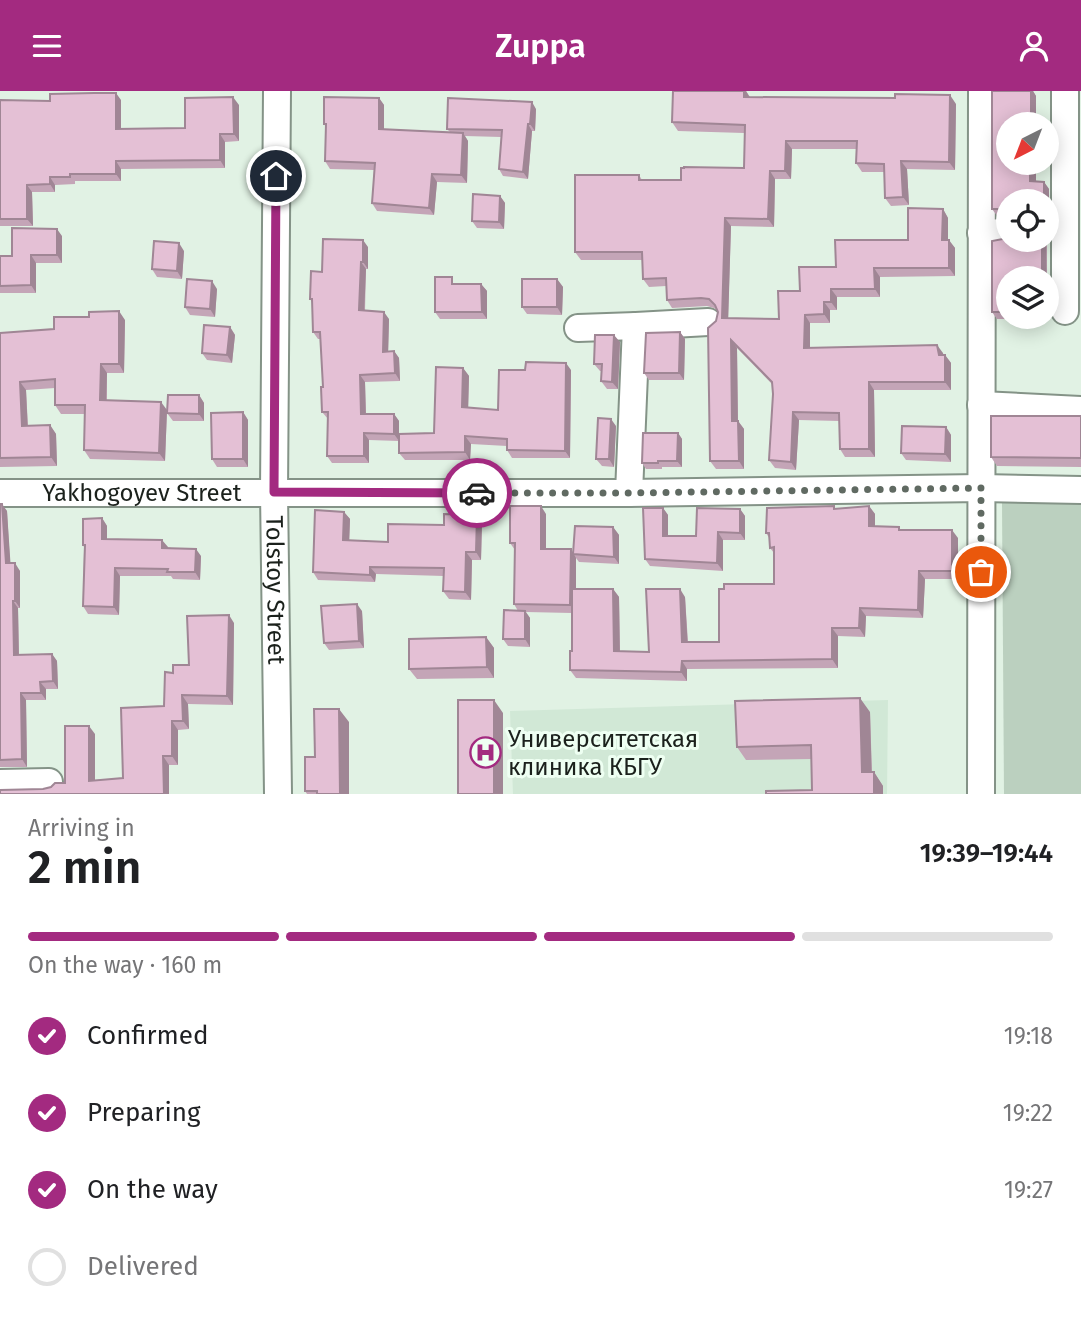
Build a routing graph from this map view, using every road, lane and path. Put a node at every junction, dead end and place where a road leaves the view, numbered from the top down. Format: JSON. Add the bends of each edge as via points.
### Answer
{"nodes":[{"id":1,"x":277,"y":91,"type":"edge"},
{"id":2,"x":982,"y":91,"type":"edge"},
{"id":3,"x":1065,"y":91,"type":"edge"},
{"id":4,"x":1073,"y":160,"type":"edge"},
{"id":5,"x":1059,"y":219,"type":"edge"},
{"id":6,"x":981,"y":233,"type":"junction"},
{"id":7,"x":996,"y":233,"type":"edge"},
{"id":8,"x":1058,"y":252,"type":"edge"},
{"id":9,"x":1065,"y":311,"type":"dead end"},
{"id":10,"x":708,"y":322,"type":"dead end"},
{"id":11,"x":636,"y":326,"type":"junction"},
{"id":12,"x":578,"y":328,"type":"dead end"},
{"id":13,"x":982,"y":405,"type":"junction"},
{"id":14,"x":1081,"y":409,"type":"edge"},
{"id":15,"x":981,"y":488,"type":"junction"},
{"id":16,"x":1081,"y":489,"type":"edge"},
{"id":17,"x":274,"y":492,"type":"junction"},
{"id":18,"x":0,"y":493,"type":"edge"},
{"id":19,"x":629,"y":493,"type":"junction"},
{"id":20,"x":48,"y":782,"type":"dead end"},
{"id":21,"x":0,"y":783,"type":"edge"},
{"id":22,"x":278,"y":794,"type":"edge"},
{"id":23,"x":981,"y":794,"type":"edge"}],
"edges":[{"from":1,"to":17,"type":"street","name":"Tolstoy Street"},
{"from":2,"to":6,"type":"street"},
{"from":3,"to":4,"type":"street"},
{"from":4,"to":5,"type":"street"},
{"from":6,"to":7,"type":"street"},
{"from":6,"to":13,"type":"street"},
{"from":8,"to":9,"type":"street"},
{"from":10,"to":11,"type":"street"},
{"from":11,"to":12,"type":"street"},
{"from":11,"to":19,"type":"street"},
{"from":13,"to":14,"type":"street"},
{"from":13,"to":15,"type":"street"},
{"from":15,"to":16,"type":"street","name":"Yakhogoyev Street"},
{"from":15,"to":19,"type":"street","name":"Yakhogoyev Street"},
{"from":15,"to":23,"type":"street"},
{"from":17,"to":18,"type":"street","name":"Yakhogoyev Street"},
{"from":17,"to":19,"type":"street","name":"Yakhogoyev Street"},
{"from":17,"to":22,"type":"street","name":"Tolstoy Street"},
{"from":20,"to":21,"type":"street"}]}
